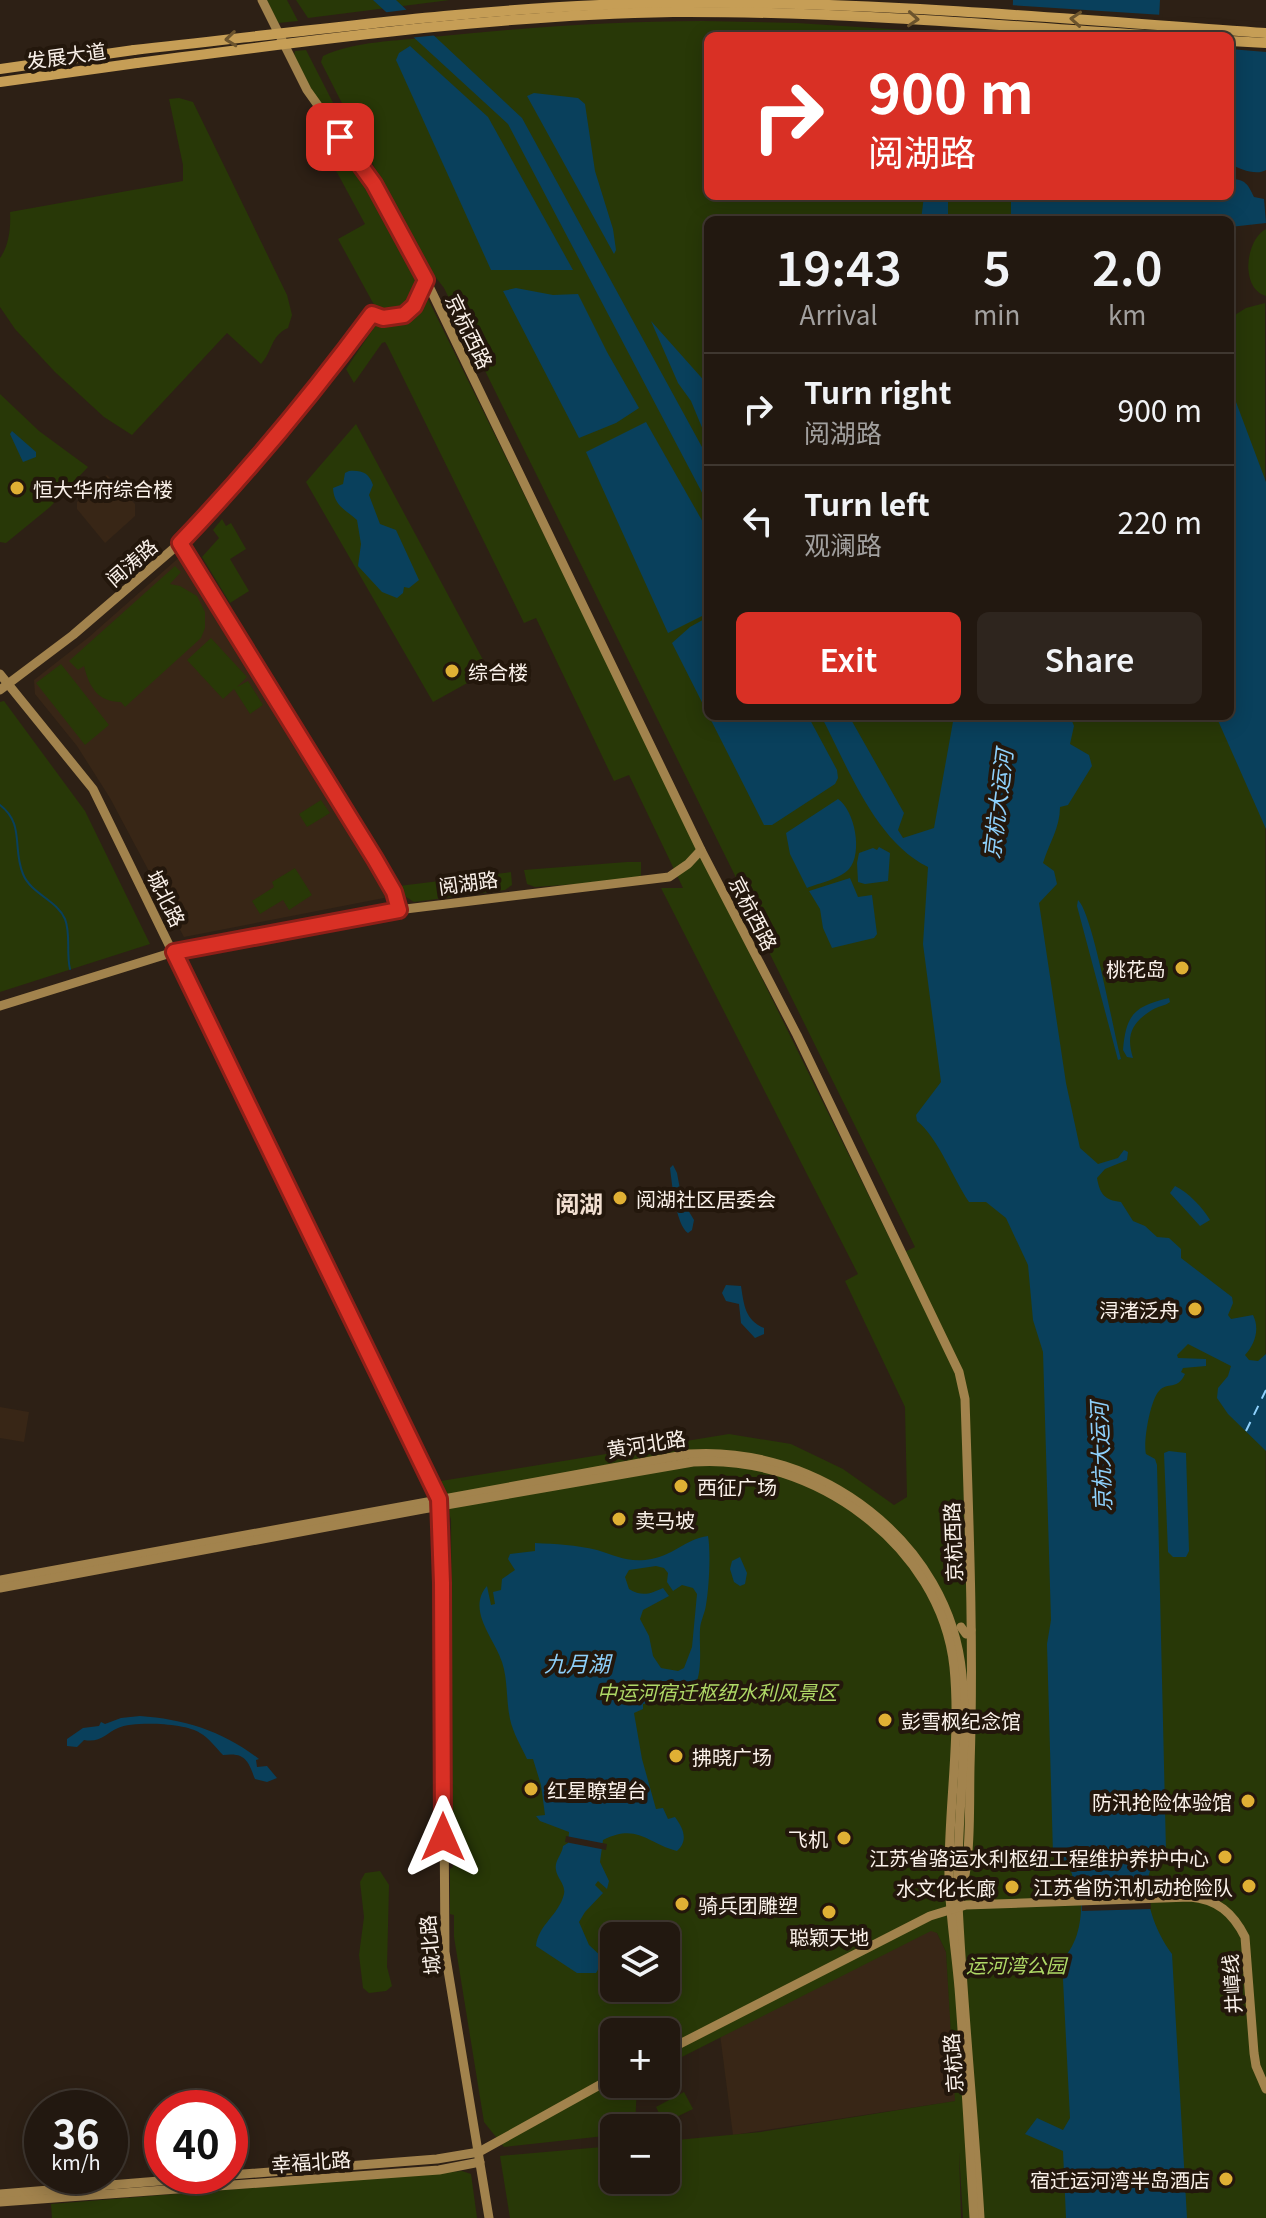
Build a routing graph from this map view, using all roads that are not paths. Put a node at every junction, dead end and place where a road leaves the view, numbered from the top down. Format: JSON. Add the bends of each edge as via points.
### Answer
{"nodes":[{"id":1,"x":262,"y":0,"type":"edge"},
{"id":2,"x":1099,"y":32,"type":"edge"},
{"id":3,"x":1266,"y":33,"type":"edge"},
{"id":4,"x":1234,"y":41,"type":"edge"},
{"id":5,"x":1266,"y":43,"type":"edge"},
{"id":6,"x":0,"y":69,"type":"edge"},
{"id":7,"x":0,"y":82,"type":"edge"},
{"id":8,"x":426,"y":280,"type":"junction"},
{"id":9,"x":180,"y":543,"type":"junction"},
{"id":10,"x":0,"y":674,"type":"edge"},
{"id":11,"x":10,"y":685,"type":"junction"},
{"id":12,"x":0,"y":690,"type":"edge"},
{"id":13,"x":701,"y":850,"type":"junction"},
{"id":14,"x":399,"y":910,"type":"junction"},
{"id":15,"x":174,"y":952,"type":"junction"},
{"id":16,"x":0,"y":1006,"type":"edge"},
{"id":17,"x":440,"y":1503,"type":"junction"},
{"id":18,"x":0,"y":1580,"type":"edge"},
{"id":19,"x":0,"y":1588,"type":"edge"},
{"id":20,"x":955,"y":1907,"type":"junction"},
{"id":21,"x":680,"y":2044,"type":"edge"},
{"id":22,"x":600,"y":2085,"type":"edge"},
{"id":23,"x":1266,"y":2089,"type":"edge"},
{"id":24,"x":479,"y":2157,"type":"junction"},
{"id":25,"x":248,"y":2174,"type":"edge"},
{"id":26,"x":144,"y":2182,"type":"edge"},
{"id":27,"x":0,"y":2194,"type":"edge"},
{"id":28,"x":0,"y":2202,"type":"edge"},
{"id":29,"x":489,"y":2218,"type":"edge"},
{"id":30,"x":974,"y":2218,"type":"edge"},
{"id":31,"x":980,"y":2218,"type":"edge"}],
"edges":[{"from":1,"to":8,"type":"street","name":"京杭西路","via":[[307,90],[374,184]]},
{"from":7,"to":2,"type":"main road","name":"发展大道","one_way":true,"bridge":true,"via":[[357,35],[672,12],[840,14]]},
{"from":3,"to":6,"type":"main road","name":"发展大道","one_way":true,"bridge":true,"via":[[890,7],[661,3],[479,14]]},
{"from":4,"to":5,"type":"main road"},
{"from":8,"to":9,"type":"street","name":"闻涛路","via":[[404,315],[372,314],[272,442]]},
{"from":8,"to":13,"type":"street","name":"京杭西路"},
{"from":9,"to":11,"type":"street","name":"闻涛路"},
{"from":9,"to":14,"type":"street","via":[[394,892]]},
{"from":10,"to":11,"type":"street","name":"城北路"},
{"from":11,"to":12,"type":"street","name":"闻涛路"},
{"from":11,"to":15,"type":"street","name":"城北路","via":[[93,789]]},
{"from":13,"to":14,"type":"street","name":"阅湖路","via":[[669,877]]},
{"from":13,"to":20,"type":"street","name":"京杭西路","via":[[797,1035],[959,1372],[965,1399],[971,1811],[967,1879]]},
{"from":14,"to":15,"type":"street","name":"阅湖路"},
{"from":15,"to":16,"type":"street","name":"阅湖路"},
{"from":15,"to":17,"type":"street","name":"城北路"},
{"from":17,"to":18,"type":"street","name":"黄河北路"},
{"from":17,"to":19,"type":"street","name":"黄河北路"},
{"from":17,"to":20,"type":"street","name":"黄河北路","via":[[658,1466],[718,1461],[786,1473],[854,1509],[913,1567],[937,1609],[950,1647],[956,1714],[949,1879]]},
{"from":17,"to":24,"type":"street","name":"城北路","via":[[445,1952]]},
{"from":20,"to":21,"type":"street"},
{"from":20,"to":23,"type":"street","name":"井嶂线","via":[[1151,1898],[1205,1899],[1224,1908],[1247,1947],[1254,2053]]},
{"from":20,"to":30,"type":"street","name":"京杭路"},
{"from":20,"to":31,"type":"street","name":"京杭路"},
{"from":22,"to":24,"type":"street","name":"幸福北路"},
{"from":24,"to":25,"type":"street","name":"幸福北路"},
{"from":24,"to":28,"type":"street","name":"幸福北路","via":[[439,2170]]},
{"from":24,"to":29,"type":"street","name":"城北路"},
{"from":26,"to":27,"type":"street"}]}
